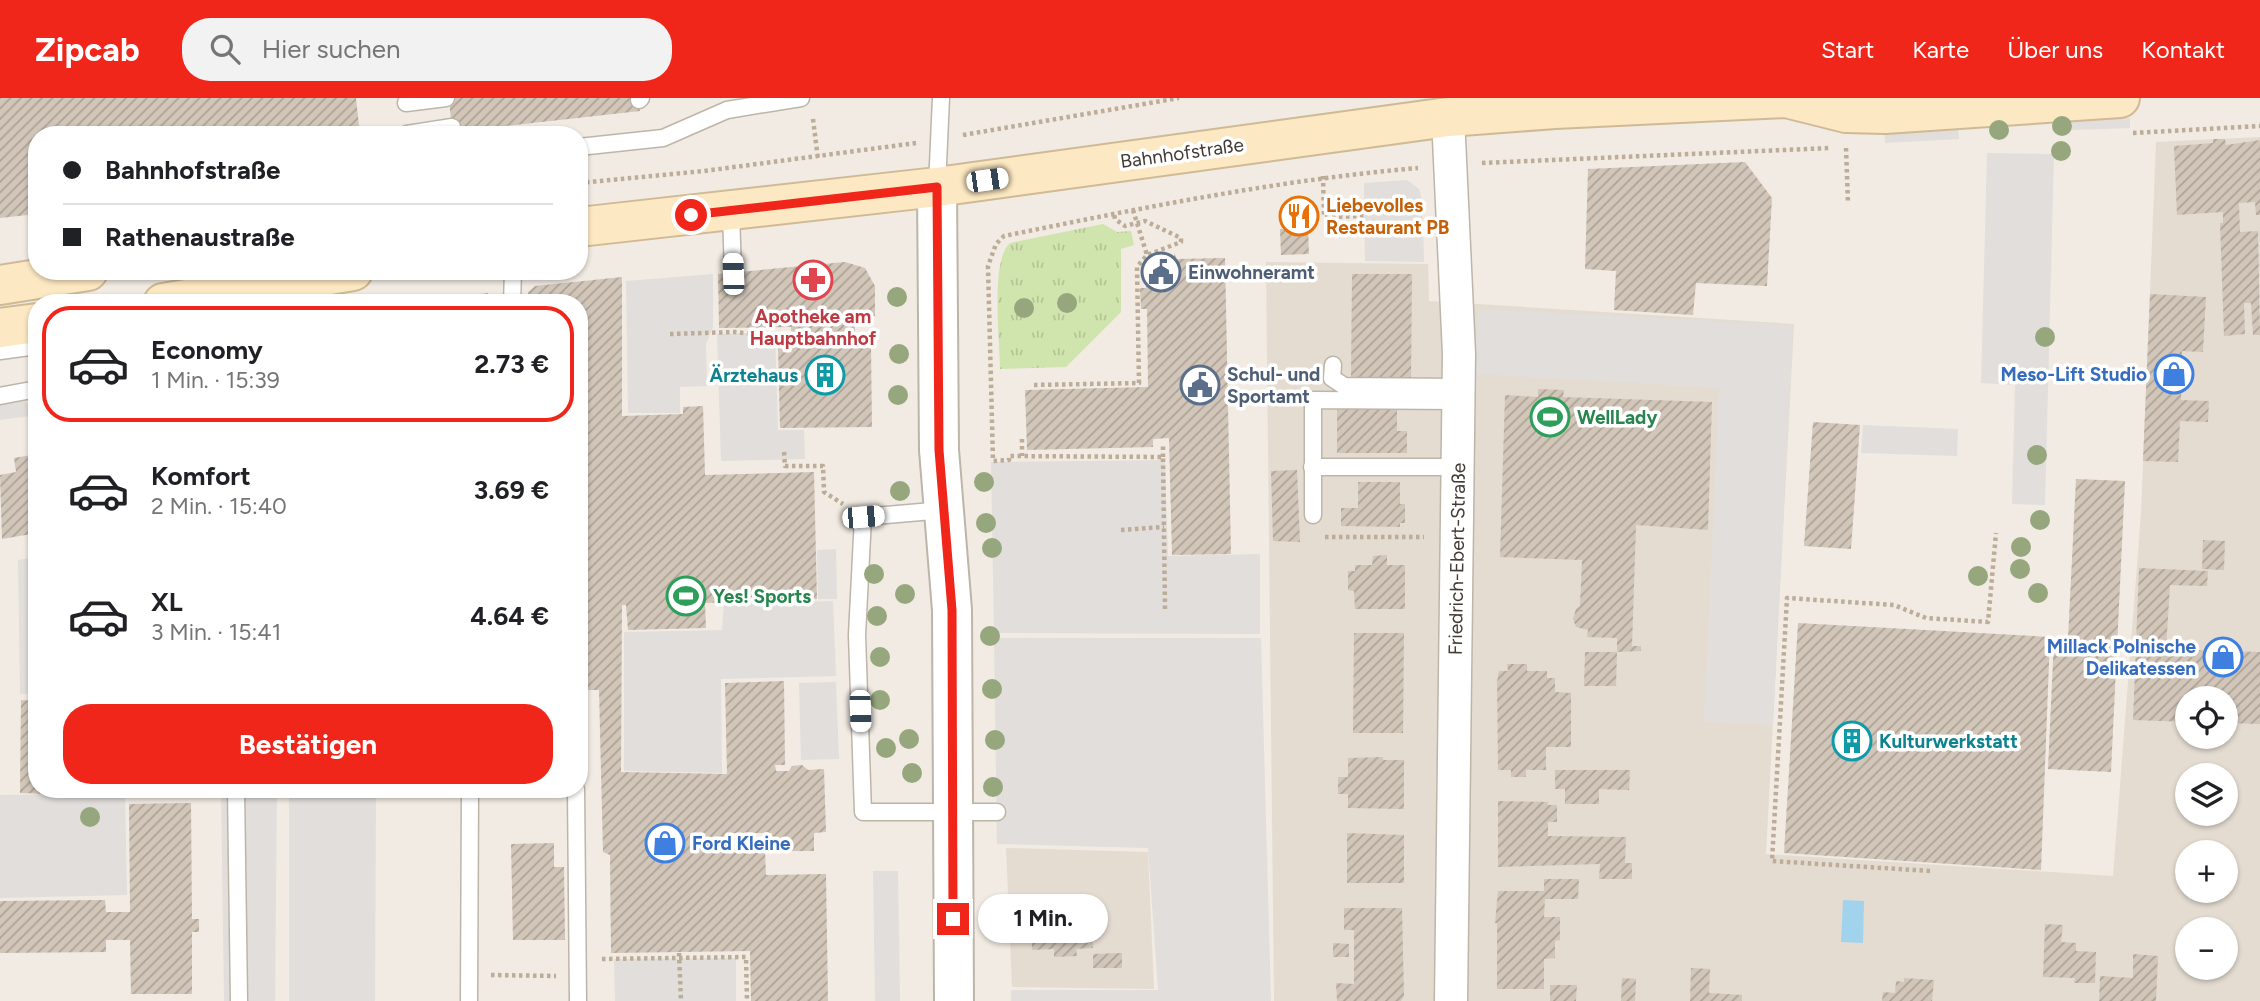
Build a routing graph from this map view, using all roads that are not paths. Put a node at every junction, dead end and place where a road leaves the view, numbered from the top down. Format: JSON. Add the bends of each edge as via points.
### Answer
{"nodes":[{"id":1,"x":446,"y":98,"type":"edge"},
{"id":2,"x":941,"y":98,"type":"edge"},
{"id":3,"x":1772,"y":98,"type":"edge"},
{"id":4,"x":1786,"y":98,"type":"edge"},
{"id":5,"x":406,"y":101,"type":"edge"},
{"id":6,"x":807,"y":104,"type":"edge"},
{"id":7,"x":2126,"y":116,"type":"edge"},
{"id":8,"x":1448,"y":117,"type":"junction"},
{"id":9,"x":407,"y":126,"type":"edge"},
{"id":10,"x":588,"y":146,"type":"edge"},
{"id":11,"x":937,"y":187,"type":"junction"},
{"id":12,"x":731,"y":211,"type":"junction"},
{"id":13,"x":588,"y":226,"type":"edge"},
{"id":14,"x":733,"y":274,"type":"dead end"},
{"id":15,"x":31,"y":280,"type":"edge"},
{"id":16,"x":300,"y":280,"type":"edge"},
{"id":17,"x":0,"y":285,"type":"edge"},
{"id":18,"x":216,"y":294,"type":"edge"},
{"id":19,"x":28,"y":324,"type":"edge"},
{"id":20,"x":0,"y":328,"type":"edge"},
{"id":21,"x":28,"y":347,"type":"edge"},
{"id":22,"x":0,"y":351,"type":"edge"},
{"id":23,"x":1333,"y":365,"type":"dead end"},
{"id":24,"x":28,"y":391,"type":"edge"},
{"id":25,"x":1458,"y":394,"type":"junction"},
{"id":26,"x":0,"y":396,"type":"edge"},
{"id":27,"x":1312,"y":467,"type":"junction"},
{"id":28,"x":1458,"y":467,"type":"junction"},
{"id":29,"x":944,"y":510,"type":"junction"},
{"id":30,"x":1313,"y":515,"type":"road end"},
{"id":31,"x":236,"y":798,"type":"edge"},
{"id":32,"x":470,"y":798,"type":"edge"},
{"id":33,"x":576,"y":798,"type":"edge"},
{"id":34,"x":952,"y":810,"type":"junction"},
{"id":35,"x":997,"y":812,"type":"dead end"},
{"id":36,"x":239,"y":1001,"type":"edge"},
{"id":37,"x":469,"y":1001,"type":"edge"},
{"id":38,"x":578,"y":1001,"type":"edge"},
{"id":39,"x":954,"y":1001,"type":"edge"},
{"id":40,"x":1451,"y":1001,"type":"edge"}],
"edges":[{"from":1,"to":5,"type":"lane"},
{"from":2,"to":11,"type":"lane"},
{"from":3,"to":4,"type":"main road","name":"Bahnhofstraße"},
{"from":3,"to":8,"type":"main road","name":"Bahnhofstraße"},
{"from":4,"to":7,"type":"main road","name":"Bahnhofstraße","via":[[1846,113]]},
{"from":5,"to":9,"type":"lane"},
{"from":6,"to":10,"type":"lane","via":[[727,110],[663,138]]},
{"from":8,"to":11,"type":"main road","name":"Bahnhofstraße"},
{"from":8,"to":25,"type":"street","name":"Friedrich-Ebert-Straße"},
{"from":11,"to":12,"type":"main road","name":"Bahnhofstraße"},
{"from":11,"to":29,"type":"street","via":[[939,450]]},
{"from":12,"to":13,"type":"main road","name":"Bahnhofstraße"},
{"from":12,"to":14,"type":"lane"},
{"from":15,"to":17,"type":"main road"},
{"from":16,"to":18,"type":"main road"},
{"from":19,"to":20,"type":"main road"},
{"from":21,"to":22,"type":"lane"},
{"from":23,"to":25,"type":"lane","via":[[1332,378],[1344,386]]},
{"from":24,"to":26,"type":"lane"},
{"from":25,"to":27,"type":"lane","via":[[1313,400]]},
{"from":25,"to":28,"type":"street","name":"Friedrich-Ebert-Straße"},
{"from":27,"to":28,"type":"lane"},
{"from":27,"to":30,"type":"lane"},
{"from":28,"to":40,"type":"street","name":"Friedrich-Ebert-Straße"},
{"from":29,"to":34,"type":"street","via":[[952,610]]},
{"from":29,"to":34,"type":"lane","via":[[863,517],[857,635],[863,812]]},
{"from":31,"to":36,"type":"lane"},
{"from":32,"to":37,"type":"lane"},
{"from":33,"to":38,"type":"lane"},
{"from":34,"to":35,"type":"lane"},
{"from":34,"to":39,"type":"street"}]}
